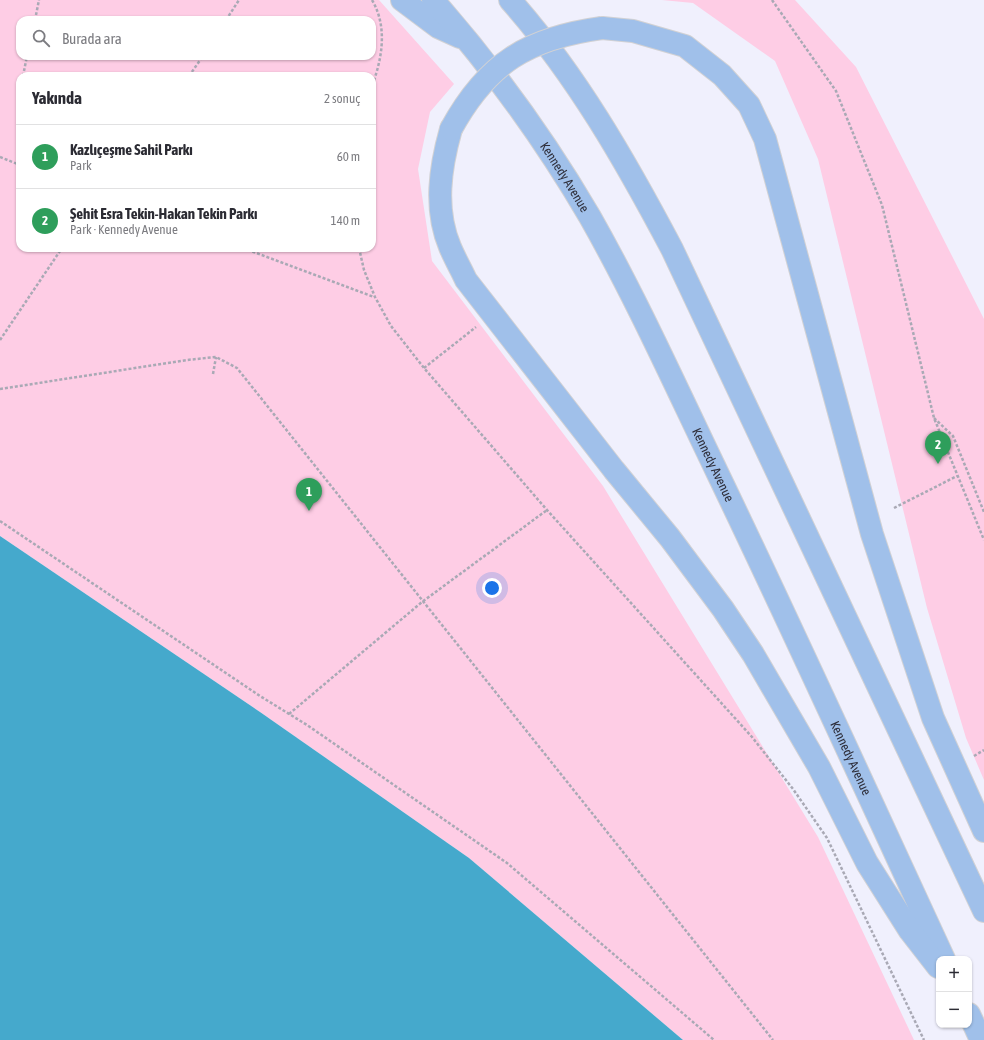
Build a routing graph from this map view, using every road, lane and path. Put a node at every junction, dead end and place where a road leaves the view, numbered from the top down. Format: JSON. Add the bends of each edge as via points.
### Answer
{"nodes":[{"id":1,"x":39,"y":0,"type":"edge"},
{"id":2,"x":239,"y":0,"type":"edge"},
{"id":3,"x":372,"y":0,"type":"edge"},
{"id":4,"x":402,"y":0,"type":"edge"},
{"id":5,"x":433,"y":0,"type":"edge"},
{"id":6,"x":510,"y":0,"type":"edge"},
{"id":7,"x":772,"y":0,"type":"edge"},
{"id":8,"x":36,"y":16,"type":"edge"},
{"id":9,"x":229,"y":16,"type":"edge"},
{"id":10,"x":470,"y":42,"type":"junction"},
{"id":11,"x":26,"y":60,"type":"edge"},
{"id":12,"x":199,"y":60,"type":"edge"},
{"id":13,"x":24,"y":72,"type":"edge"},
{"id":14,"x":192,"y":72,"type":"edge"},
{"id":15,"x":376,"y":72,"type":"edge"},
{"id":16,"x":0,"y":157,"type":"edge"},
{"id":17,"x":16,"y":163,"type":"edge"},
{"id":18,"x":59,"y":252,"type":"edge"},
{"id":19,"x":254,"y":252,"type":"edge"},
{"id":20,"x":359,"y":252,"type":"edge"},
{"id":21,"x":375,"y":297,"type":"junction"},
{"id":22,"x":476,"y":327,"type":"dead end"},
{"id":23,"x":0,"y":340,"type":"edge"},
{"id":24,"x":216,"y":357,"type":"junction"},
{"id":25,"x":424,"y":368,"type":"junction"},
{"id":26,"x":213,"y":374,"type":"dead end"},
{"id":27,"x":0,"y":389,"type":"edge"},
{"id":28,"x":934,"y":418,"type":"junction"},
{"id":29,"x":957,"y":476,"type":"junction"},
{"id":30,"x":894,"y":508,"type":"dead end"},
{"id":31,"x":547,"y":510,"type":"junction"},
{"id":32,"x":984,"y":512,"type":"edge"},
{"id":33,"x":0,"y":521,"type":"edge"},
{"id":34,"x":984,"y":540,"type":"edge"},
{"id":35,"x":422,"y":602,"type":"junction"},
{"id":36,"x":289,"y":714,"type":"junction"},
{"id":37,"x":984,"y":750,"type":"edge"},
{"id":38,"x":970,"y":758,"type":"dead end"},
{"id":39,"x":984,"y":831,"type":"edge"},
{"id":40,"x":984,"y":910,"type":"edge"},
{"id":41,"x":943,"y":956,"type":"edge"},
{"id":42,"x":936,"y":964,"type":"edge"},
{"id":43,"x":972,"y":1020,"type":"edge"},
{"id":44,"x":714,"y":1040,"type":"edge"},
{"id":45,"x":773,"y":1040,"type":"edge"},
{"id":46,"x":924,"y":1040,"type":"edge"},
{"id":47,"x":981,"y":1040,"type":"edge"}],
"edges":[{"from":1,"to":8,"type":"path"},
{"from":2,"to":9,"type":"path"},
{"from":3,"to":15,"type":"path","via":[[382,33],[382,52]]},
{"from":4,"to":10,"type":"highway","via":[[438,27]]},
{"from":5,"to":10,"type":"highway","name":"Kennedy Avenue"},
{"from":6,"to":40,"type":"highway","via":[[561,64],[592,111],[634,178],[672,249]]},
{"from":7,"to":28,"type":"path","via":[[836,91],[882,206]]},
{"from":10,"to":41,"type":"highway","name":"Kennedy Avenue","via":[[556,162],[590,217],[632,296]]},
{"from":11,"to":13,"type":"path"},
{"from":12,"to":14,"type":"path"},
{"from":16,"to":17,"type":"path"},
{"from":18,"to":23,"type":"path"},
{"from":19,"to":21,"type":"path"},
{"from":20,"to":21,"type":"path"},
{"from":21,"to":25,"type":"path","via":[[390,326]]},
{"from":22,"to":25,"type":"path"},
{"from":24,"to":26,"type":"path"},
{"from":24,"to":27,"type":"path"},
{"from":24,"to":35,"type":"path","via":[[237,368]]},
{"from":25,"to":31,"type":"path"},
{"from":28,"to":29,"type":"path"},
{"from":28,"to":32,"type":"path","via":[[953,436]]},
{"from":29,"to":30,"type":"path"},
{"from":29,"to":34,"type":"path"},
{"from":31,"to":35,"type":"path"},
{"from":31,"to":46,"type":"path","via":[[752,736],[793,789],[827,838]]},
{"from":33,"to":36,"type":"path"},
{"from":35,"to":36,"type":"path"},
{"from":35,"to":45,"type":"path"},
{"from":36,"to":44,"type":"path","via":[[508,863]]},
{"from":37,"to":38,"type":"path"},
{"from":39,"to":42,"type":"highway","bridge":true,"via":[[933,718],[886,578],[765,139],[749,106],[722,75],[685,46],[633,31],[602,28],[560,36],[516,54],[478,87],[451,129],[444,154],[440,188],[441,213],[449,246],[466,280],[723,609],[753,654],[819,767],[867,863],[910,931]]},
{"from":43,"to":47,"type":"highway"}]}
